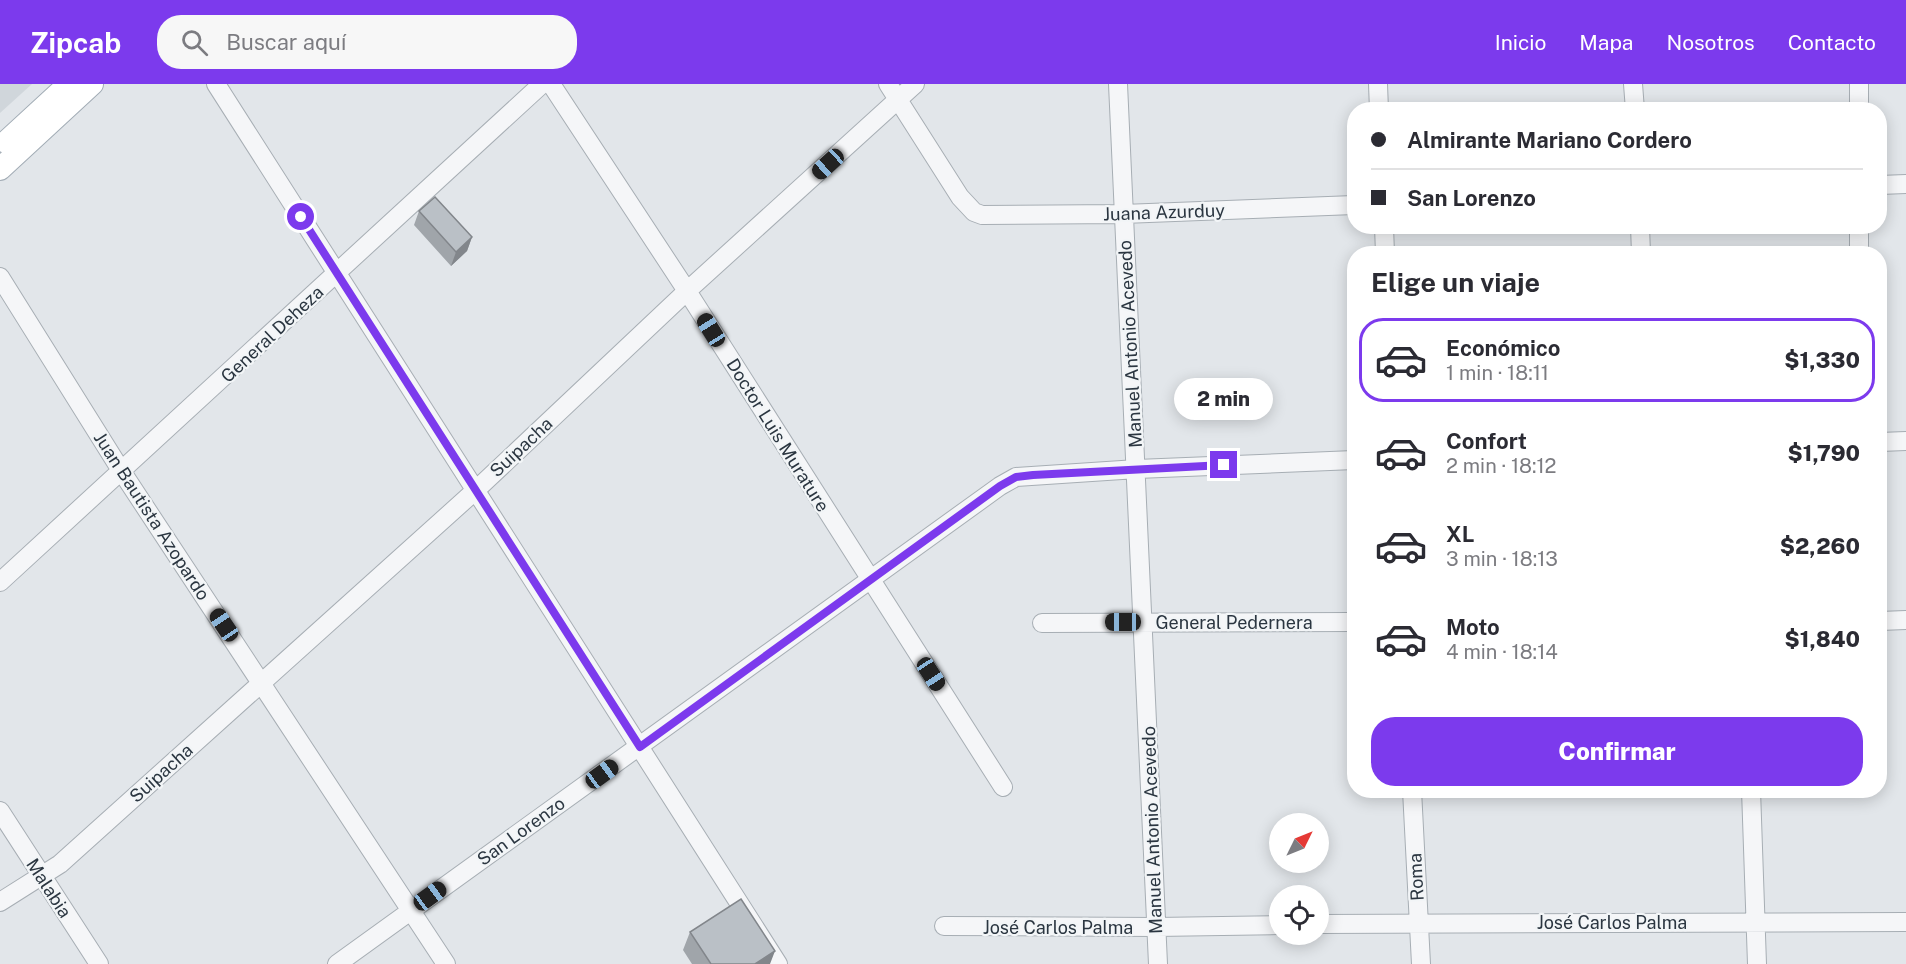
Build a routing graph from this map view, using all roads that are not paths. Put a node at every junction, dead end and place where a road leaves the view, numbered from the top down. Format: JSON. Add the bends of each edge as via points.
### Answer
{"nodes":[{"id":1,"x":69,"y":84,"type":"edge"},
{"id":2,"x":92,"y":84,"type":"edge"},
{"id":3,"x":216,"y":84,"type":"edge"},
{"id":4,"x":542,"y":84,"type":"edge"},
{"id":5,"x":551,"y":84,"type":"edge"},
{"id":6,"x":888,"y":84,"type":"edge"},
{"id":7,"x":915,"y":84,"type":"edge"},
{"id":8,"x":1118,"y":84,"type":"edge"},
{"id":9,"x":1378,"y":84,"type":"edge"},
{"id":10,"x":1633,"y":84,"type":"edge"},
{"id":11,"x":1859,"y":84,"type":"edge"},
{"id":12,"x":898,"y":100,"type":"junction"},
{"id":13,"x":1379,"y":102,"type":"edge"},
{"id":14,"x":1634,"y":102,"type":"edge"},
{"id":15,"x":1859,"y":102,"type":"edge"},
{"id":16,"x":0,"y":148,"type":"edge"},
{"id":17,"x":0,"y":169,"type":"edge"},
{"id":18,"x":1906,"y":184,"type":"edge"},
{"id":19,"x":1887,"y":185,"type":"edge"},
{"id":20,"x":1347,"y":205,"type":"edge"},
{"id":21,"x":1123,"y":214,"type":"junction"},
{"id":22,"x":337,"y":274,"type":"junction"},
{"id":23,"x":0,"y":277,"type":"edge"},
{"id":24,"x":687,"y":291,"type":"junction"},
{"id":25,"x":1906,"y":441,"type":"edge"},
{"id":26,"x":1887,"y":442,"type":"edge"},
{"id":27,"x":1347,"y":460,"type":"edge"},
{"id":28,"x":1137,"y":469,"type":"junction"},
{"id":29,"x":122,"y":472,"type":"junction"},
{"id":30,"x":477,"y":489,"type":"junction"},
{"id":31,"x":871,"y":581,"type":"junction"},
{"id":32,"x":0,"y":582,"type":"edge"},
{"id":33,"x":1887,"y":621,"type":"edge"},
{"id":34,"x":1906,"y":621,"type":"edge"},
{"id":35,"x":1144,"y":622,"type":"junction"},
{"id":36,"x":1347,"y":622,"type":"edge"},
{"id":37,"x":1042,"y":623,"type":"dead end"},
{"id":38,"x":262,"y":682,"type":"junction"},
{"id":39,"x":640,"y":747,"type":"junction"},
{"id":40,"x":1004,"y":787,"type":"dead end"},
{"id":41,"x":1412,"y":798,"type":"edge"},
{"id":42,"x":1751,"y":798,"type":"edge"},
{"id":43,"x":0,"y":811,"type":"edge"},
{"id":44,"x":41,"y":876,"type":"junction"},
{"id":45,"x":0,"y":902,"type":"edge"},
{"id":46,"x":411,"y":910,"type":"junction"},
{"id":47,"x":1756,"y":922,"type":"junction"},
{"id":48,"x":1906,"y":922,"type":"edge"},
{"id":49,"x":1418,"y":923,"type":"junction"},
{"id":50,"x":1329,"y":924,"type":"edge"},
{"id":51,"x":1269,"y":925,"type":"edge"},
{"id":52,"x":944,"y":926,"type":"dead end"},
{"id":53,"x":1156,"y":927,"type":"junction"},
{"id":54,"x":99,"y":964,"type":"edge"},
{"id":55,"x":337,"y":964,"type":"edge"},
{"id":56,"x":446,"y":964,"type":"edge"},
{"id":57,"x":778,"y":964,"type":"edge"},
{"id":58,"x":1158,"y":964,"type":"edge"},
{"id":59,"x":1421,"y":964,"type":"edge"},
{"id":60,"x":1757,"y":964,"type":"edge"}],
"edges":[{"from":1,"to":16,"type":"main road"},
{"from":2,"to":17,"type":"main road"},
{"from":3,"to":22,"type":"street"},
{"from":4,"to":22,"type":"street","name":"General Deheza"},
{"from":5,"to":24,"type":"street","name":"Doctor Luis Murature"},
{"from":6,"to":12,"type":"street"},
{"from":7,"to":12,"type":"street","name":"Suipacha"},
{"from":8,"to":21,"type":"street","name":"Manuel Antonio Acevedo"},
{"from":9,"to":13,"type":"street"},
{"from":10,"to":14,"type":"street"},
{"from":11,"to":15,"type":"street"},
{"from":12,"to":21,"type":"street","name":"Juana Azurduy","via":[[960,197],[974,212],[990,216]]},
{"from":12,"to":24,"type":"street","name":"Suipacha"},
{"from":18,"to":19,"type":"street"},
{"from":20,"to":21,"type":"street","name":"Juana Azurduy"},
{"from":21,"to":28,"type":"street","name":"Manuel Antonio Acevedo"},
{"from":22,"to":29,"type":"street","name":"General Deheza"},
{"from":22,"to":30,"type":"street"},
{"from":23,"to":29,"type":"street","name":"Juan Bautista Azopardo"},
{"from":24,"to":30,"type":"street","name":"Suipacha"},
{"from":24,"to":31,"type":"street","name":"Doctor Luis Murature"},
{"from":25,"to":26,"type":"street"},
{"from":27,"to":28,"type":"street","name":"San Lorenzo"},
{"from":28,"to":31,"type":"street","name":"San Lorenzo","via":[[1016,477]]},
{"from":28,"to":35,"type":"street","name":"Manuel Antonio Acevedo"},
{"from":29,"to":32,"type":"street","name":"General Deheza"},
{"from":29,"to":38,"type":"street","name":"Juan Bautista Azopardo"},
{"from":30,"to":38,"type":"street","name":"Suipacha"},
{"from":30,"to":39,"type":"street"},
{"from":31,"to":39,"type":"street","name":"San Lorenzo"},
{"from":31,"to":40,"type":"street","name":"Doctor Luis Murature"},
{"from":33,"to":34,"type":"street"},
{"from":35,"to":36,"type":"street","name":"General Pedernera"},
{"from":35,"to":37,"type":"street","name":"General Pedernera"},
{"from":35,"to":53,"type":"street","name":"Manuel Antonio Acevedo"},
{"from":38,"to":44,"type":"street","name":"Suipacha","via":[[60,864]]},
{"from":38,"to":46,"type":"street","name":"Juan Bautista Azopardo"},
{"from":39,"to":46,"type":"street","name":"San Lorenzo"},
{"from":39,"to":57,"type":"street"},
{"from":41,"to":49,"type":"street","name":"Roma"},
{"from":42,"to":47,"type":"street"},
{"from":43,"to":44,"type":"street","name":"Malabia"},
{"from":44,"to":45,"type":"street","name":"Suipacha"},
{"from":44,"to":54,"type":"street","name":"Malabia"},
{"from":46,"to":55,"type":"street","name":"San Lorenzo"},
{"from":46,"to":56,"type":"street","name":"Juan Bautista Azopardo"},
{"from":47,"to":48,"type":"street","name":"José Carlos Palma"},
{"from":47,"to":49,"type":"street","name":"José Carlos Palma"},
{"from":47,"to":60,"type":"street"},
{"from":49,"to":50,"type":"street","name":"José Carlos Palma"},
{"from":49,"to":59,"type":"street","name":"Roma"},
{"from":51,"to":53,"type":"street","name":"José Carlos Palma"},
{"from":52,"to":53,"type":"street","name":"José Carlos Palma"},
{"from":53,"to":58,"type":"street","name":"Manuel Antonio Acevedo"}]}
